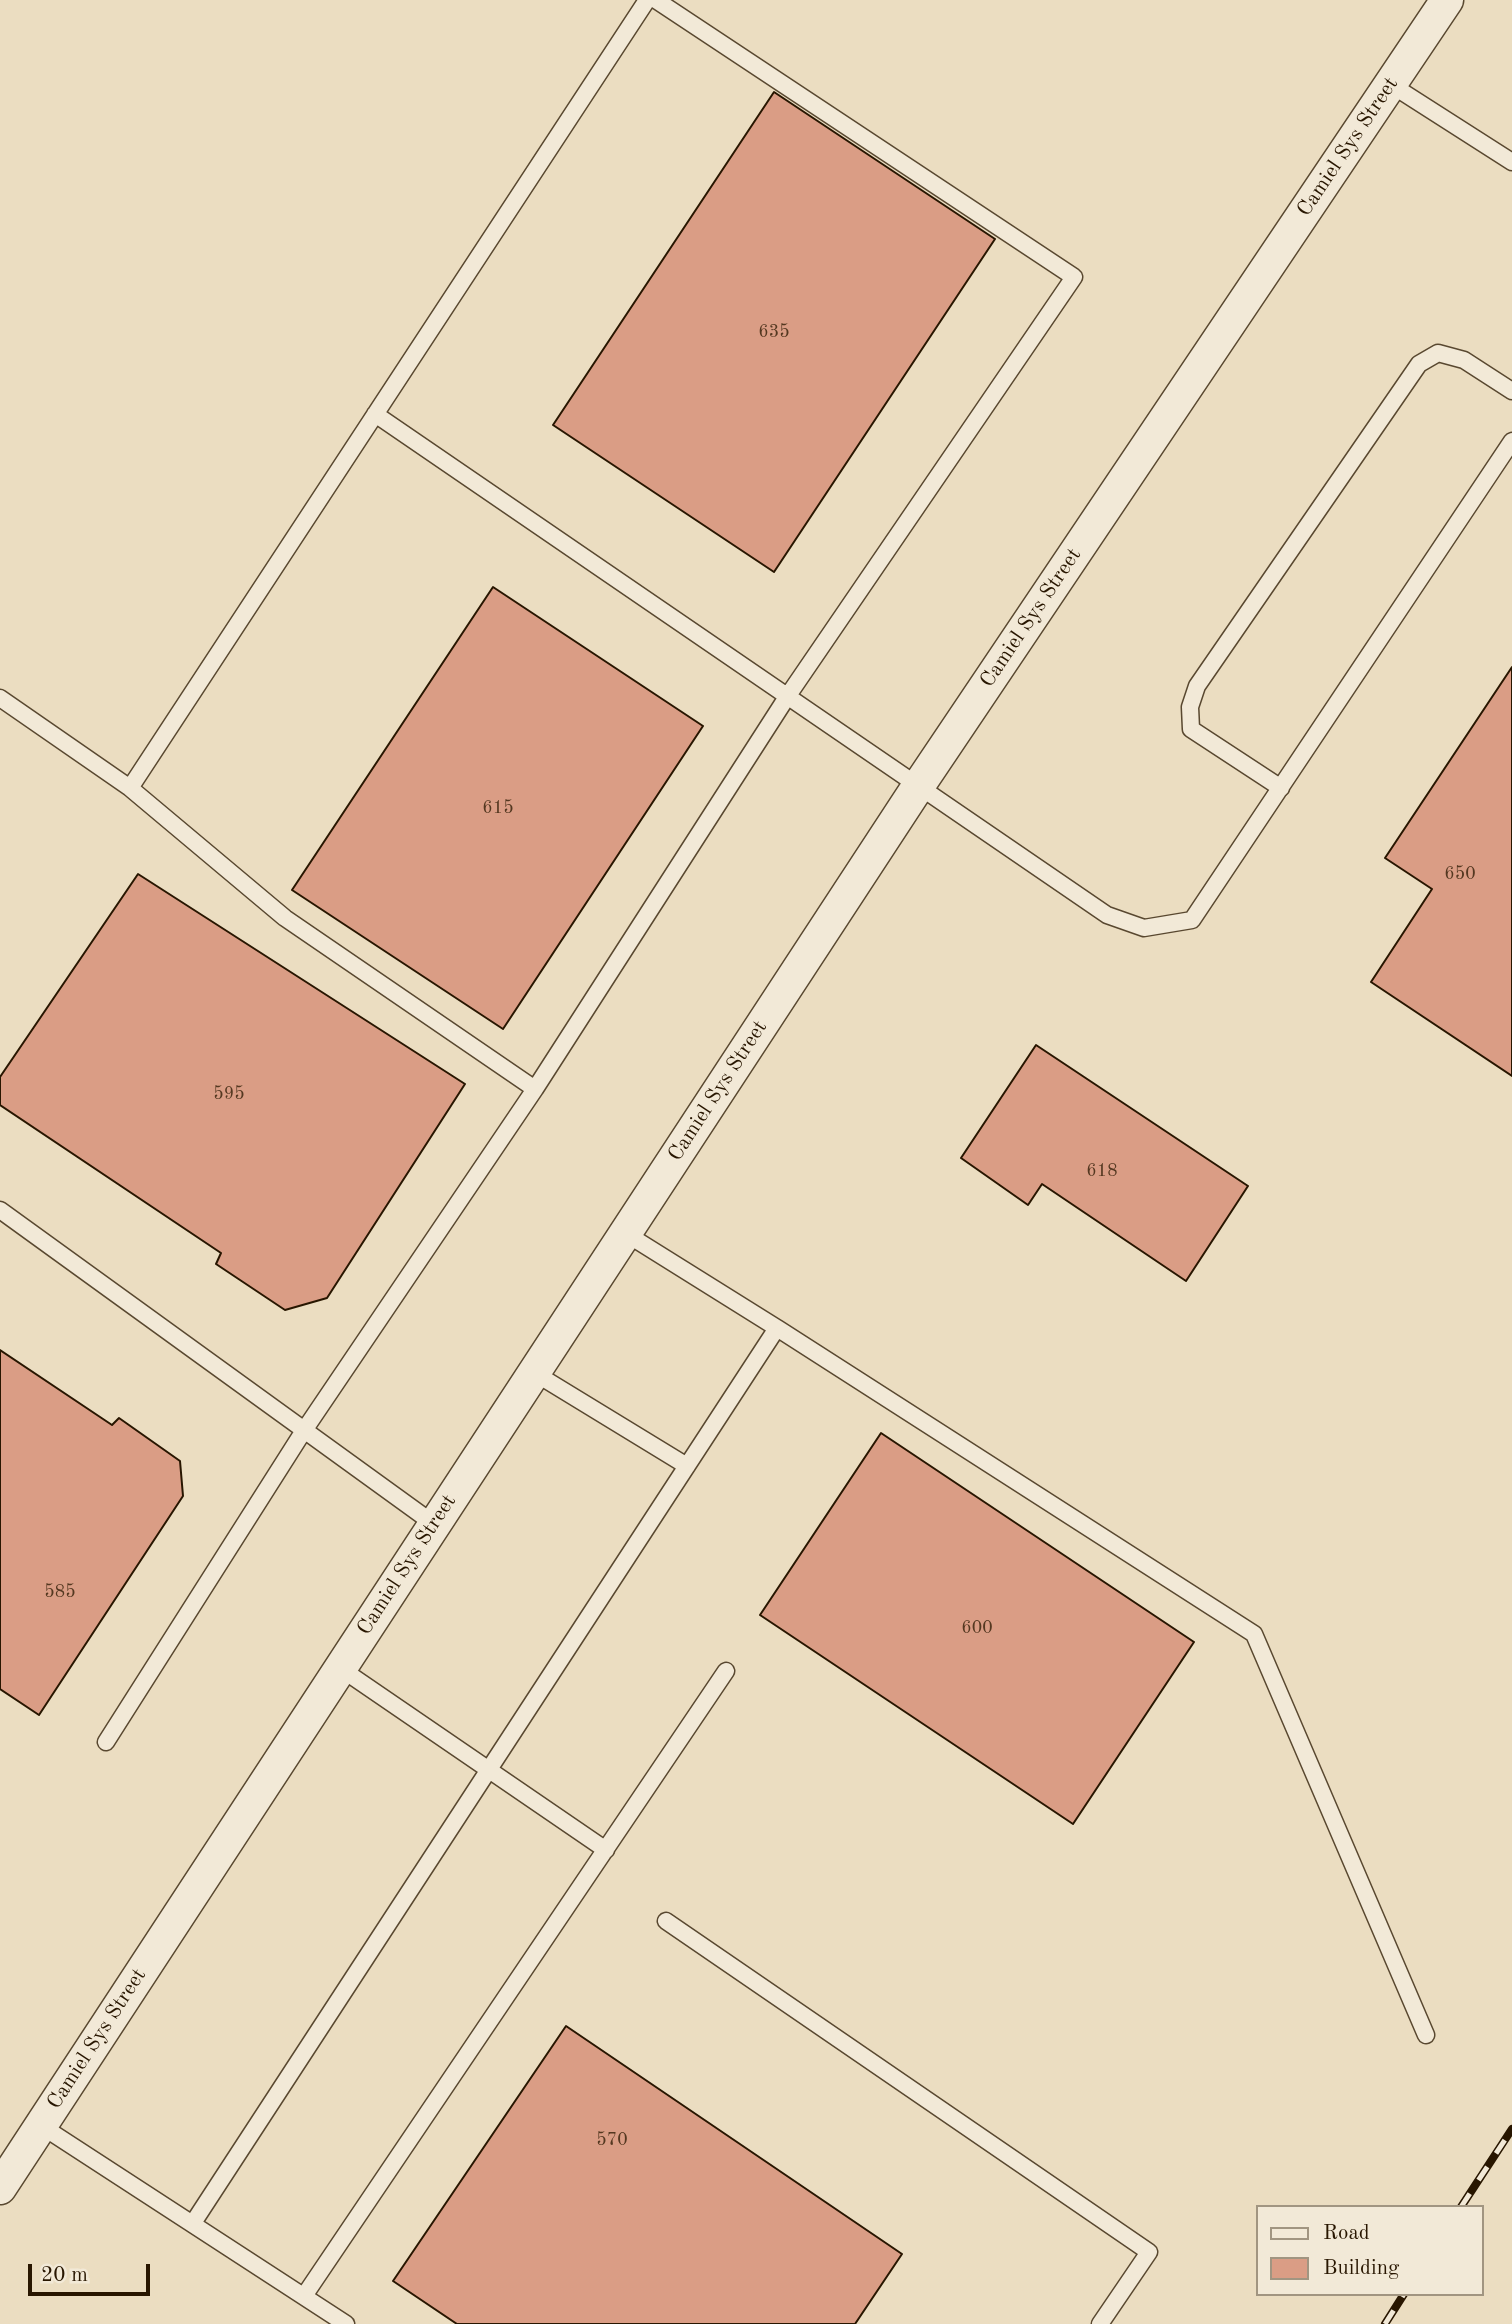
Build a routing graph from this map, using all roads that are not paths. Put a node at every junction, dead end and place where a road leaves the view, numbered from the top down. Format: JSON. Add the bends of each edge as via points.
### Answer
{"nodes":[{"id":1,"x":647,"y":0,"type":"edge"},
{"id":2,"x":656,"y":0,"type":"edge"},
{"id":3,"x":1447,"y":0,"type":"edge"},
{"id":4,"x":1390,"y":84,"type":"junction"},
{"id":5,"x":1512,"y":162,"type":"edge"},
{"id":6,"x":1512,"y":391,"type":"edge"},
{"id":7,"x":375,"y":414,"type":"junction"},
{"id":8,"x":1512,"y":441,"type":"edge"},
{"id":9,"x":788,"y":697,"type":"junction"},
{"id":10,"x":0,"y":698,"type":"edge"},
{"id":11,"x":130,"y":788,"type":"junction"},
{"id":12,"x":917,"y":788,"type":"junction"},
{"id":13,"x":1280,"y":788,"type":"junction"},
{"id":14,"x":535,"y":1089,"type":"junction"},
{"id":15,"x":0,"y":1210,"type":"edge"},
{"id":16,"x":625,"y":1233,"type":"junction"},
{"id":17,"x":777,"y":1328,"type":"junction"},
{"id":18,"x":533,"y":1372,"type":"junction"},
{"id":19,"x":303,"y":1432,"type":"junction"},
{"id":20,"x":687,"y":1466,"type":"junction"},
{"id":21,"x":433,"y":1524,"type":"junction"},
{"id":22,"x":340,"y":1668,"type":"junction"},
{"id":23,"x":726,"y":1671,"type":"dead end"},
{"id":24,"x":106,"y":1742,"type":"dead end"},
{"id":25,"x":489,"y":1772,"type":"junction"},
{"id":26,"x":606,"y":1850,"type":"junction"},
{"id":27,"x":666,"y":1922,"type":"dead end"},
{"id":28,"x":1426,"y":2035,"type":"dead end"},
{"id":29,"x":40,"y":2125,"type":"junction"},
{"id":30,"x":0,"y":2188,"type":"edge"},
{"id":31,"x":193,"y":2223,"type":"junction"},
{"id":32,"x":304,"y":2296,"type":"junction"},
{"id":33,"x":346,"y":2324,"type":"edge"},
{"id":34,"x":1100,"y":2324,"type":"edge"}],
"edges":[{"from":1,"to":7,"type":"lane"},
{"from":2,"to":9,"type":"lane","via":[[1074,277]]},
{"from":3,"to":4,"type":"street","name":"Camiel Sys Street"},
{"from":4,"to":5,"type":"lane"},
{"from":4,"to":12,"type":"street","name":"Camiel Sys Street"},
{"from":6,"to":13,"type":"lane","via":[[1464,360],[1438,353],[1419,364],[1197,686],[1190,707],[1191,729]]},
{"from":7,"to":9,"type":"lane"},
{"from":7,"to":11,"type":"lane"},
{"from":8,"to":13,"type":"lane"},
{"from":9,"to":12,"type":"lane"},
{"from":9,"to":14,"type":"lane"},
{"from":10,"to":11,"type":"lane"},
{"from":11,"to":14,"type":"lane","via":[[285,918]]},
{"from":12,"to":13,"type":"lane","via":[[1107,915],[1144,928],[1192,920]]},
{"from":12,"to":16,"type":"street","name":"Camiel Sys Street"},
{"from":14,"to":19,"type":"lane"},
{"from":15,"to":19,"type":"lane"},
{"from":16,"to":17,"type":"lane"},
{"from":16,"to":18,"type":"street","name":"Camiel Sys Street"},
{"from":17,"to":20,"type":"lane"},
{"from":17,"to":28,"type":"lane","via":[[1254,1634]]},
{"from":18,"to":20,"type":"lane"},
{"from":18,"to":21,"type":"street","name":"Camiel Sys Street"},
{"from":19,"to":21,"type":"lane"},
{"from":19,"to":24,"type":"lane"},
{"from":20,"to":25,"type":"lane"},
{"from":21,"to":22,"type":"street","name":"Camiel Sys Street"},
{"from":22,"to":25,"type":"lane"},
{"from":22,"to":29,"type":"street","name":"Camiel Sys Street"},
{"from":23,"to":26,"type":"lane"},
{"from":25,"to":26,"type":"lane"},
{"from":25,"to":31,"type":"lane"},
{"from":26,"to":32,"type":"lane"},
{"from":27,"to":34,"type":"lane","via":[[1149,2252]]},
{"from":29,"to":30,"type":"street","name":"Camiel Sys Street"},
{"from":29,"to":31,"type":"lane"},
{"from":31,"to":32,"type":"lane"},
{"from":32,"to":33,"type":"lane"}]}
